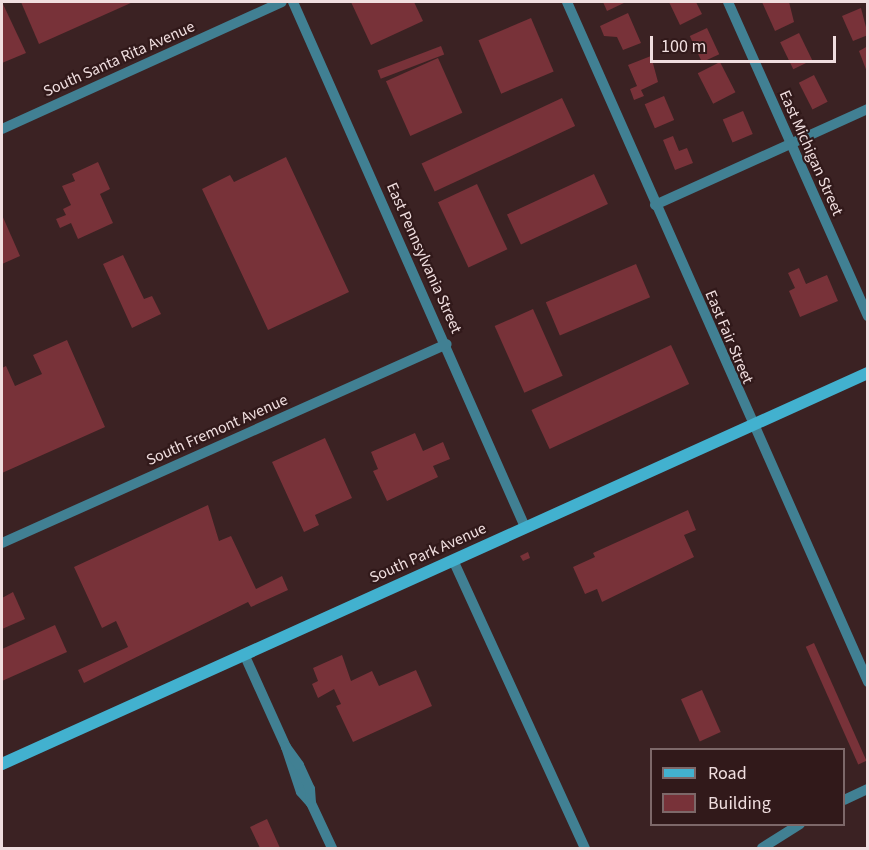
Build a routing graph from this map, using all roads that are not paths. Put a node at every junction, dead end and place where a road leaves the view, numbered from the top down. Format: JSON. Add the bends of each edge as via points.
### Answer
{"nodes":[{"id":1,"x":282,"y":2,"type":"edge"},
{"id":2,"x":293,"y":2,"type":"edge"},
{"id":3,"x":567,"y":2,"type":"edge"},
{"id":4,"x":728,"y":2,"type":"edge"},
{"id":5,"x":867,"y":109,"type":"edge"},
{"id":6,"x":2,"y":129,"type":"edge"},
{"id":7,"x":791,"y":144,"type":"junction"},
{"id":8,"x":655,"y":205,"type":"junction"},
{"id":9,"x":867,"y":316,"type":"edge"},
{"id":10,"x":446,"y":344,"type":"junction"},
{"id":11,"x":867,"y":373,"type":"edge"},
{"id":12,"x":752,"y":427,"type":"junction"},
{"id":13,"x":525,"y":527,"type":"junction"},
{"id":14,"x":2,"y":543,"type":"edge"},
{"id":15,"x":453,"y":560,"type":"junction"},
{"id":16,"x":244,"y":654,"type":"junction"},
{"id":17,"x":867,"y":682,"type":"edge"},
{"id":18,"x":2,"y":764,"type":"edge"},
{"id":19,"x":867,"y":789,"type":"edge"},
{"id":20,"x":845,"y":799,"type":"edge"},
{"id":21,"x":798,"y":826,"type":"edge"},
{"id":22,"x":332,"y":849,"type":"edge"},
{"id":23,"x":585,"y":849,"type":"edge"},
{"id":24,"x":762,"y":849,"type":"edge"}],
"edges":[{"from":1,"to":6,"type":"street","name":"South Santa Rita Avenue"},
{"from":2,"to":10,"type":"street","name":"East Pennsylvania Street"},
{"from":3,"to":8,"type":"street","name":"East Fair Street"},
{"from":4,"to":7,"type":"street","name":"East Michigan Street"},
{"from":5,"to":7,"type":"street"},
{"from":7,"to":8,"type":"street"},
{"from":7,"to":9,"type":"street","name":"East Michigan Street"},
{"from":8,"to":12,"type":"street","name":"East Fair Street"},
{"from":10,"to":13,"type":"street","name":"East Pennsylvania Street"},
{"from":10,"to":14,"type":"street","name":"South Fremont Avenue"},
{"from":11,"to":12,"type":"main road","name":"South Park Avenue"},
{"from":12,"to":13,"type":"main road","name":"South Park Avenue"},
{"from":12,"to":17,"type":"street","name":"East Fair Street"},
{"from":13,"to":15,"type":"main road","name":"South Park Avenue"},
{"from":15,"to":16,"type":"main road","name":"South Park Avenue"},
{"from":15,"to":23,"type":"street"},
{"from":16,"to":18,"type":"main road","name":"South Park Avenue"},
{"from":16,"to":22,"type":"street","via":[[286,747],[301,792],[311,803]]},
{"from":19,"to":20,"type":"street"},
{"from":21,"to":24,"type":"street"}]}
